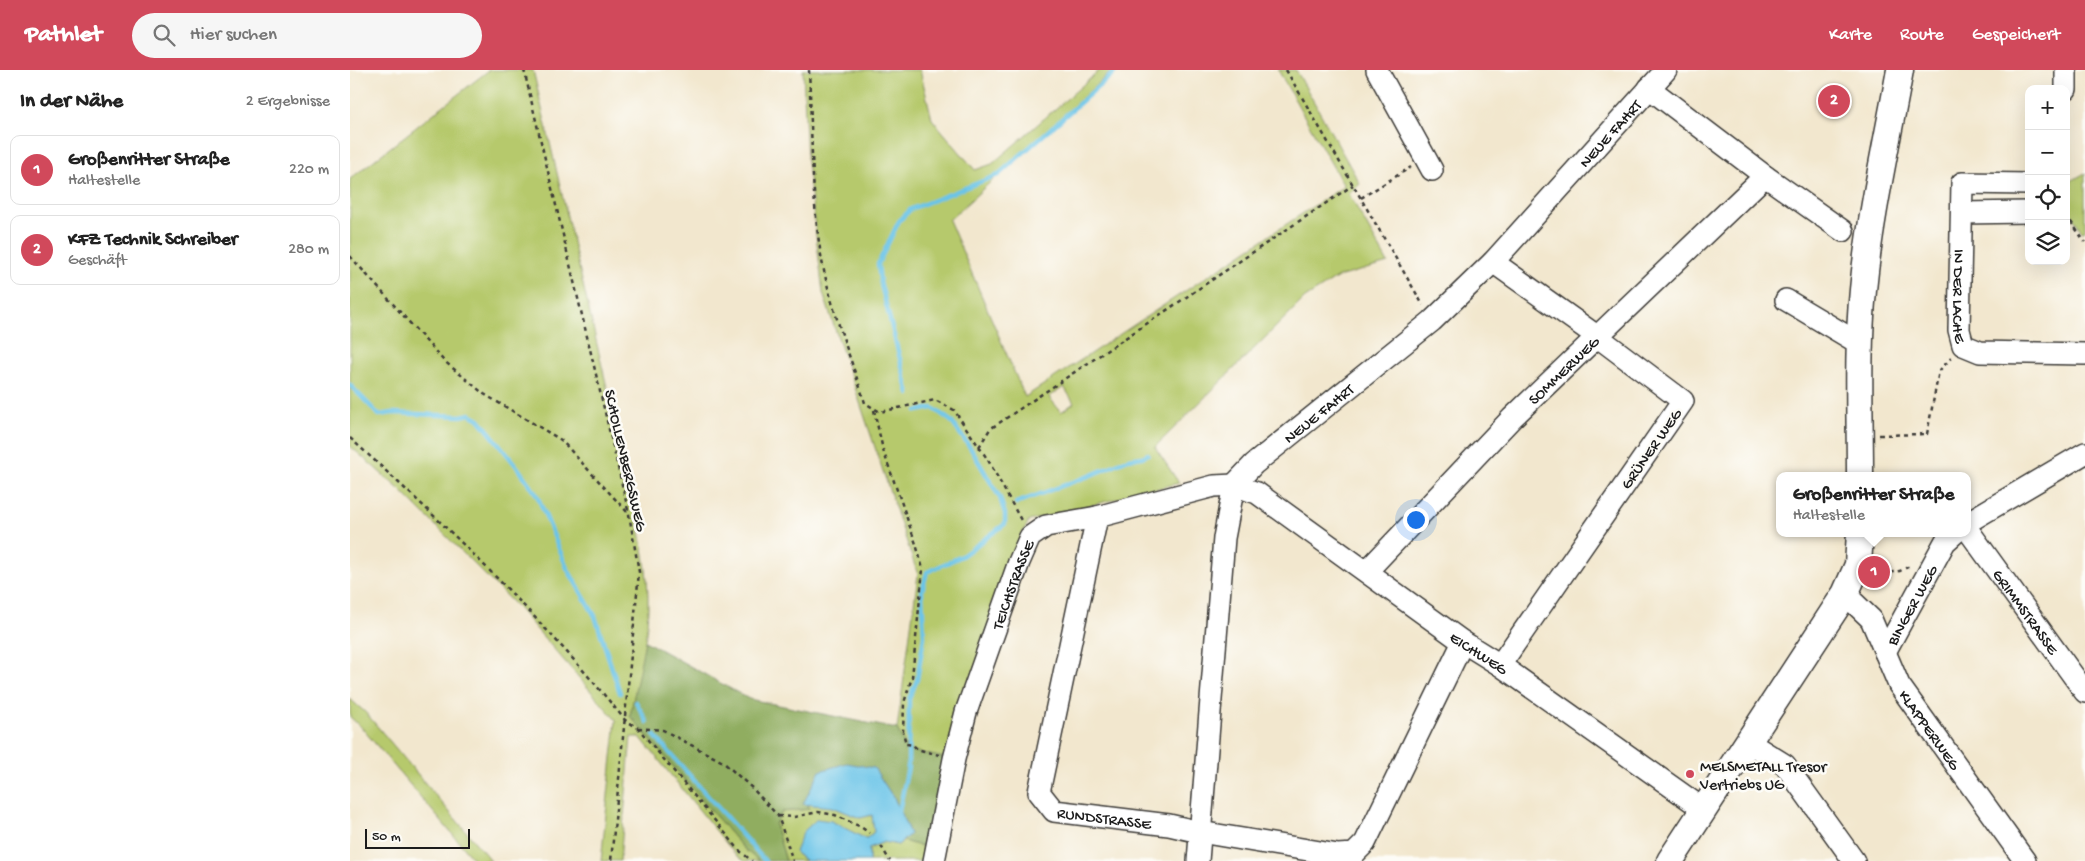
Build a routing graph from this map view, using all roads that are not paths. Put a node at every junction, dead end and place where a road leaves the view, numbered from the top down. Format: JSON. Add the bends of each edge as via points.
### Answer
{"nodes":[{"id":1,"x":1377,"y":70,"type":"edge"},
{"id":2,"x":1666,"y":70,"type":"edge"},
{"id":3,"x":1900,"y":70,"type":"edge"},
{"id":4,"x":2066,"y":70,"type":"edge"},
{"id":5,"x":2066,"y":85,"type":"edge"},
{"id":6,"x":1649,"y":88,"type":"junction"},
{"id":7,"x":1428,"y":164,"type":"road end"},
{"id":8,"x":1765,"y":176,"type":"junction"},
{"id":9,"x":2025,"y":184,"type":"edge"},
{"id":10,"x":1962,"y":212,"type":"junction"},
{"id":11,"x":2025,"y":212,"type":"edge"},
{"id":12,"x":1842,"y":231,"type":"dead end"},
{"id":13,"x":1493,"y":262,"type":"junction"},
{"id":14,"x":1786,"y":300,"type":"dead end"},
{"id":15,"x":1598,"y":336,"type":"junction"},
{"id":16,"x":1860,"y":344,"type":"junction"},
{"id":17,"x":2085,"y":354,"type":"edge"},
{"id":18,"x":2085,"y":453,"type":"edge"},
{"id":19,"x":1860,"y":472,"type":"edge"},
{"id":20,"x":1234,"y":485,"type":"junction"},
{"id":21,"x":1257,"y":493,"type":"joint"},
{"id":22,"x":1097,"y":517,"type":"junction"},
{"id":23,"x":1971,"y":520,"type":"edge"},
{"id":24,"x":1971,"y":534,"type":"edge"},
{"id":25,"x":1860,"y":537,"type":"edge"},
{"id":26,"x":1950,"y":537,"type":"edge"},
{"id":27,"x":1367,"y":571,"type":"junction"},
{"id":28,"x":1849,"y":585,"type":"junction"},
{"id":29,"x":1463,"y":642,"type":"junction"},
{"id":30,"x":1885,"y":652,"type":"junction"},
{"id":31,"x":1500,"y":665,"type":"junction"},
{"id":32,"x":2085,"y":692,"type":"edge"},
{"id":33,"x":1748,"y":742,"type":"junction"},
{"id":34,"x":1703,"y":809,"type":"junction"},
{"id":35,"x":1200,"y":832,"type":"junction"},
{"id":36,"x":1360,"y":852,"type":"edge"},
{"id":37,"x":1674,"y":860,"type":"edge"},
{"id":38,"x":934,"y":861,"type":"edge"},
{"id":39,"x":1198,"y":861,"type":"edge"},
{"id":40,"x":1854,"y":861,"type":"edge"},
{"id":41,"x":2025,"y":861,"type":"edge"}],
"edges":[{"from":1,"to":7,"type":"street"},
{"from":2,"to":6,"type":"street","name":"NEUE FAHRT"},
{"from":3,"to":16,"type":"main road","via":[[1869,244]]},
{"from":4,"to":5,"type":"street"},
{"from":6,"to":8,"type":"street"},
{"from":6,"to":13,"type":"street","name":"NEUE FAHRT"},
{"from":8,"to":12,"type":"street"},
{"from":8,"to":15,"type":"street","name":"SOMMERWEG"},
{"from":9,"to":10,"type":"street","name":"IN DER LACHE","via":[[1962,183]]},
{"from":10,"to":11,"type":"street"},
{"from":10,"to":17,"type":"street","name":"IN DER LACHE","via":[[1959,330],[1964,345],[1980,352]]},
{"from":13,"to":15,"type":"street","name":"GRÜNER WEG"},
{"from":13,"to":20,"type":"street","name":"NEUE FAHRT","via":[[1432,321],[1254,464]]},
{"from":14,"to":16,"type":"street"},
{"from":15,"to":27,"type":"street","name":"SOMMERWEG","via":[[1512,418]]},
{"from":15,"to":31,"type":"street","name":"GRÜNER WEG","via":[[1683,401]]},
{"from":16,"to":19,"type":"main road"},
{"from":18,"to":23,"type":"street"},
{"from":20,"to":21,"type":"street","name":"TEICHSTRASSE"},
{"from":20,"to":22,"type":"street","name":"TEICHSTRASSE","via":[[1214,486]]},
{"from":20,"to":35,"type":"street","via":[[1224,538]]},
{"from":21,"to":27,"type":"street","name":"EICHWEG"},
{"from":22,"to":35,"type":"street","name":"RUNDSTRASSE","via":[[1039,792],[1054,811],[1169,825]]},
{"from":22,"to":38,"type":"street","name":"TEICHSTRASSE","via":[[1046,526],[1030,537],[966,712]]},
{"from":24,"to":32,"type":"street","name":"GRIMMSTRASSE"},
{"from":25,"to":28,"type":"main road","via":[[1858,564]]},
{"from":26,"to":30,"type":"street","name":"BINGER WEG"},
{"from":27,"to":29,"type":"street","name":"EICHWEG"},
{"from":28,"to":30,"type":"street","name":"KLAPPERWEG","via":[[1871,619]]},
{"from":28,"to":33,"type":"main road"},
{"from":29,"to":31,"type":"street","name":"EICHWEG"},
{"from":29,"to":36,"type":"street","name":"RUNDSTRASSE"},
{"from":30,"to":41,"type":"street","name":"KLAPPERWEG","via":[[1899,685]]},
{"from":31,"to":34,"type":"street","name":"EICHWEG"},
{"from":33,"to":34,"type":"main road"},
{"from":33,"to":40,"type":"street","via":[[1785,765]]},
{"from":34,"to":37,"type":"main road"},
{"from":35,"to":36,"type":"street","name":"RUNDSTRASSE","via":[[1338,855]]},
{"from":35,"to":39,"type":"street"}]}
